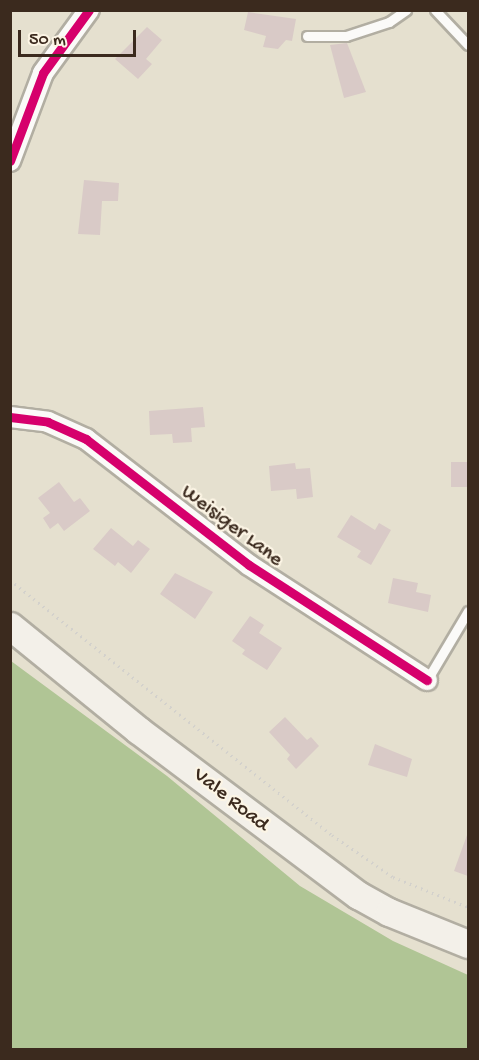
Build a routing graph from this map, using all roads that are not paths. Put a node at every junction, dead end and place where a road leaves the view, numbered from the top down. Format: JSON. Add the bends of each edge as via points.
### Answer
{"nodes":[{"id":1,"x":89,"y":10,"type":"edge"},
{"id":2,"x":406,"y":10,"type":"edge"},
{"id":3,"x":435,"y":10,"type":"edge"},
{"id":4,"x":307,"y":36,"type":"dead end"},
{"id":5,"x":468,"y":45,"type":"edge"},
{"id":6,"x":10,"y":161,"type":"edge"},
{"id":7,"x":10,"y":417,"type":"edge"},
{"id":8,"x":468,"y":611,"type":"edge"},
{"id":9,"x":10,"y":626,"type":"edge"},
{"id":10,"x":427,"y":680,"type":"joint"},
{"id":11,"x":468,"y":944,"type":"edge"}],
"edges":[{"from":1,"to":6,"type":"street","via":[[43,73]]},
{"from":2,"to":4,"type":"lane","via":[[389,22],[346,36]]},
{"from":3,"to":5,"type":"lane"},
{"from":7,"to":10,"type":"street","name":"Weisiger Lane","via":[[48,422],[86,439],[249,565]]},
{"from":8,"to":10,"type":"lane"},
{"from":9,"to":11,"type":"main road","name":"Vale Road","via":[[138,730],[358,896]]}]}
